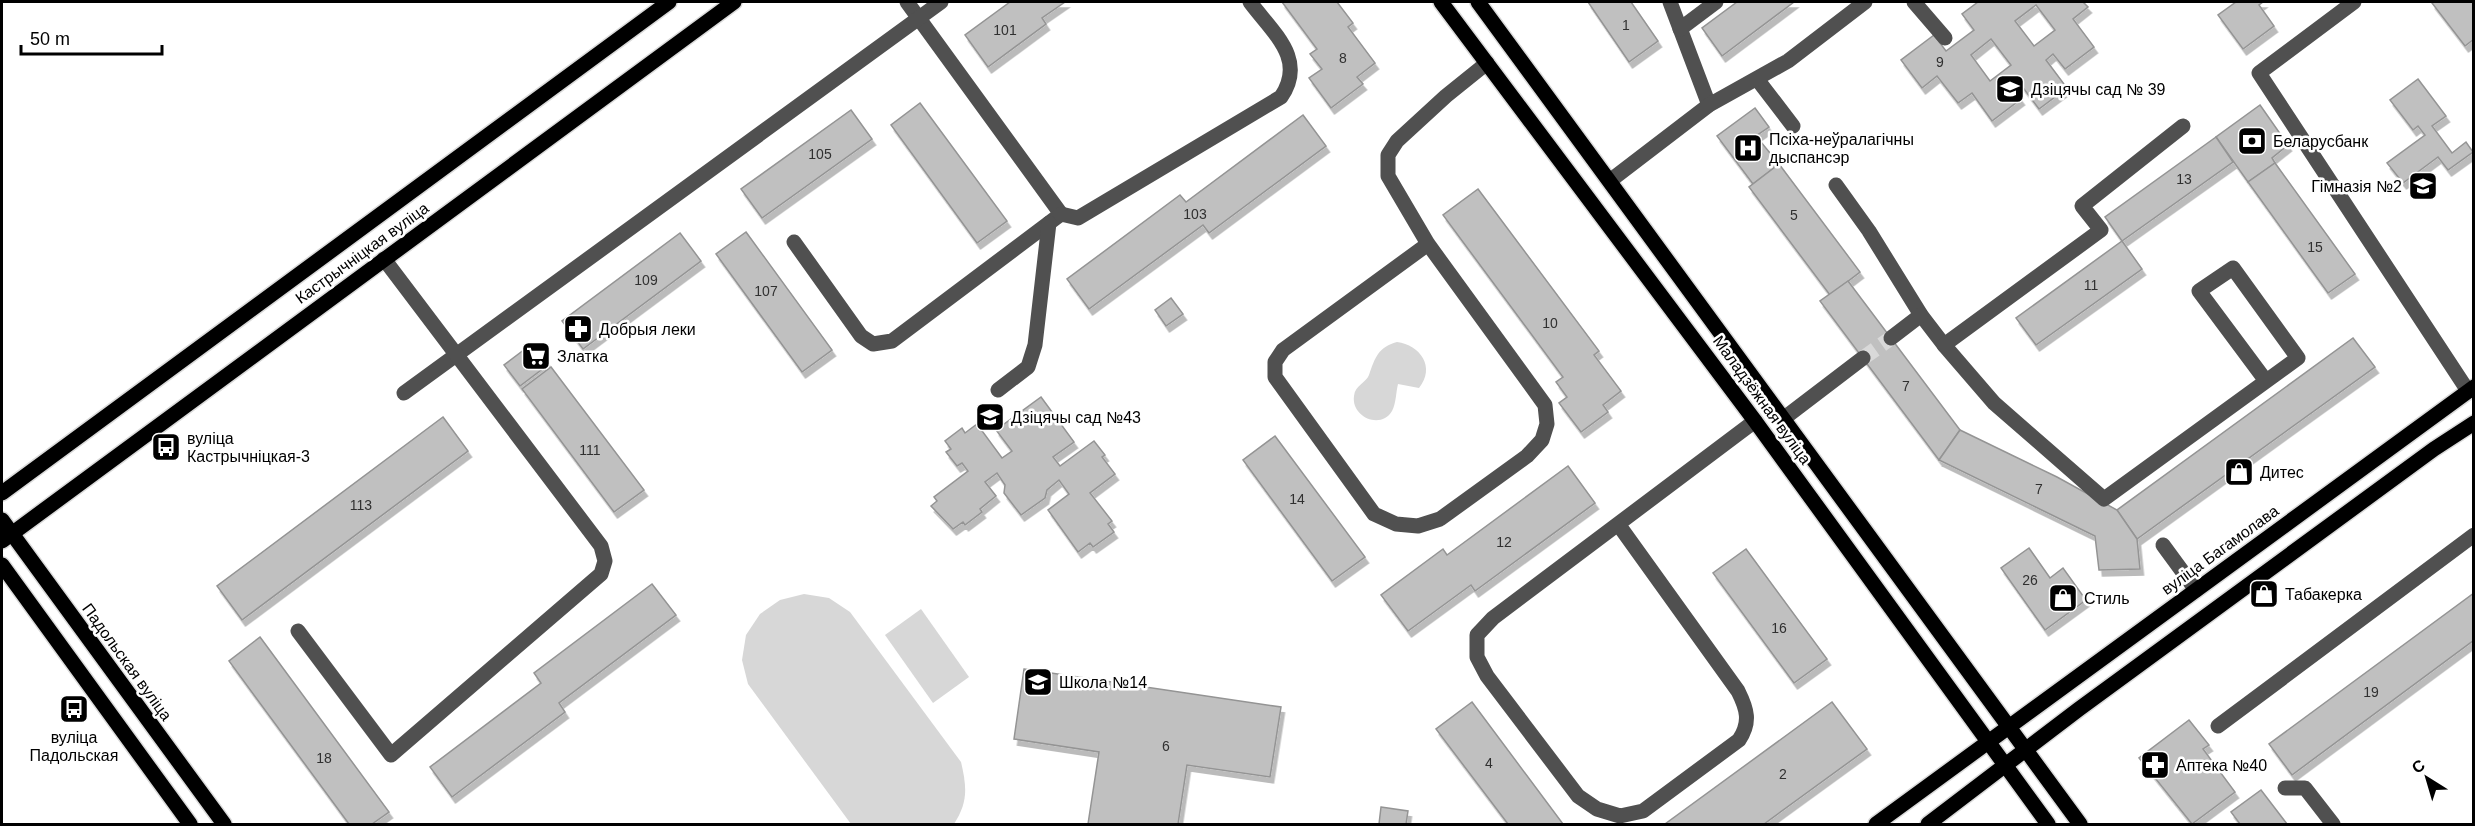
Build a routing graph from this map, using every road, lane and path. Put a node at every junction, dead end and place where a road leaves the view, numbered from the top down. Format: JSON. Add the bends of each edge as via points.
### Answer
{"nodes":[{"id":1,"x":669,"y":2,"type":"edge"},
{"id":2,"x":735,"y":2,"type":"edge"},
{"id":3,"x":907,"y":2,"type":"edge"},
{"id":4,"x":941,"y":2,"type":"edge"},
{"id":5,"x":1250,"y":2,"type":"edge"},
{"id":6,"x":1441,"y":2,"type":"edge"},
{"id":7,"x":1478,"y":2,"type":"edge"},
{"id":8,"x":1670,"y":2,"type":"edge"},
{"id":9,"x":1716,"y":2,"type":"edge"},
{"id":10,"x":1864,"y":2,"type":"edge"},
{"id":11,"x":1914,"y":2,"type":"edge"},
{"id":12,"x":2354,"y":2,"type":"edge"},
{"id":13,"x":919,"y":17,"type":"junction"},
{"id":14,"x":1680,"y":29,"type":"junction"},
{"id":15,"x":1945,"y":38,"type":"dead end"},
{"id":16,"x":1487,"y":63,"type":"junction"},
{"id":17,"x":1757,"y":79,"type":"junction"},
{"id":18,"x":1709,"y":105,"type":"junction"},
{"id":19,"x":1793,"y":126,"type":"dead end"},
{"id":20,"x":2183,"y":126,"type":"dead end"},
{"id":21,"x":1611,"y":180,"type":"junction"},
{"id":22,"x":1836,"y":185,"type":"dead end"},
{"id":23,"x":1055,"y":219,"type":"junction"},
{"id":24,"x":794,"y":242,"type":"dead end"},
{"id":25,"x":1428,"y":244,"type":"junction"},
{"id":26,"x":384,"y":259,"type":"junction"},
{"id":27,"x":1921,"y":315,"type":"junction"},
{"id":28,"x":1891,"y":338,"type":"tunnel mouth"},
{"id":29,"x":1944,"y":345,"type":"junction"},
{"id":30,"x":455,"y":355,"type":"junction"},
{"id":31,"x":1863,"y":358,"type":"tunnel mouth"},
{"id":32,"x":2266,"y":381,"type":"junction"},
{"id":33,"x":998,"y":390,"type":"dead end"},
{"id":34,"x":2472,"y":392,"type":"edge"},
{"id":35,"x":404,"y":393,"type":"dead end"},
{"id":36,"x":1783,"y":419,"type":"junction"},
{"id":37,"x":1755,"y":421,"type":"junction"},
{"id":38,"x":2474,"y":423,"type":"edge"},
{"id":39,"x":2,"y":493,"type":"edge"},
{"id":40,"x":2,"y":520,"type":"edge"},
{"id":41,"x":1618,"y":524,"type":"junction"},
{"id":42,"x":2474,"y":536,"type":"edge"},
{"id":43,"x":6,"y":537,"type":"edge"},
{"id":44,"x":2163,"y":544,"type":"dead end"},
{"id":45,"x":2,"y":565,"type":"edge"},
{"id":46,"x":2196,"y":590,"type":"junction"},
{"id":47,"x":298,"y":631,"type":"dead end"},
{"id":48,"x":2010,"y":726,"type":"junction"},
{"id":49,"x":2218,"y":726,"type":"dead end"},
{"id":50,"x":1988,"y":742,"type":"junction"},
{"id":51,"x":2026,"y":749,"type":"junction"},
{"id":52,"x":2005,"y":766,"type":"junction"},
{"id":53,"x":2285,"y":788,"type":"dead end"},
{"id":54,"x":190,"y":825,"type":"edge"},
{"id":55,"x":224,"y":825,"type":"edge"},
{"id":56,"x":1876,"y":825,"type":"edge"},
{"id":57,"x":1928,"y":825,"type":"edge"},
{"id":58,"x":2048,"y":825,"type":"edge"},
{"id":59,"x":2080,"y":825,"type":"edge"},
{"id":60,"x":2333,"y":825,"type":"edge"}],
"edges":[{"from":1,"to":39,"type":"main road","name":"Кастрычніцкая вуліца"},
{"from":2,"to":26,"type":"main road","name":"Кастрычніцкая вуліца"},
{"from":3,"to":13,"type":"lane"},
{"from":4,"to":13,"type":"lane"},
{"from":5,"to":23,"type":"lane","via":[[1289,54],[1292,70],[1289,86],[1281,97],[1078,218]]},
{"from":6,"to":16,"type":"main road","name":"Маладзёжная вуліца"},
{"from":7,"to":21,"type":"main road","name":"Маладзёжная вуліца"},
{"from":8,"to":14,"type":"lane"},
{"from":9,"to":14,"type":"lane"},
{"from":10,"to":17,"type":"lane","via":[[1788,61]]},
{"from":11,"to":15,"type":"lane"},
{"from":12,"to":34,"type":"lane","via":[[2259,73]]},
{"from":13,"to":23,"type":"lane"},
{"from":13,"to":30,"type":"lane"},
{"from":14,"to":18,"type":"lane"},
{"from":16,"to":25,"type":"lane","via":[[1396,141],[1388,155],[1388,176]]},
{"from":16,"to":37,"type":"main road","name":"Маладзёжная вуліца"},
{"from":17,"to":18,"type":"lane"},
{"from":17,"to":19,"type":"lane"},
{"from":18,"to":21,"type":"lane"},
{"from":20,"to":29,"type":"lane","via":[[2082,206],[2101,230]]},
{"from":21,"to":36,"type":"main road","name":"Маладзёжная вуліца"},
{"from":22,"to":27,"type":"lane"},
{"from":23,"to":24,"type":"lane","via":[[892,340],[873,344],[861,336]]},
{"from":23,"to":33,"type":"lane","via":[[1028,368]]},
{"from":25,"to":25,"type":"lane","via":[[1283,350],[1275,362],[1275,377],[1374,513],[1396,524],[1418,526],[1440,519],[1527,456],[1542,440],[1547,424],[1545,405]]},
{"from":26,"to":30,"type":"lane"},
{"from":26,"to":43,"type":"main road","name":"Кастрычніцкая вуліца"},
{"from":27,"to":28,"type":"lane"},
{"from":27,"to":29,"type":"lane"},
{"from":29,"to":32,"type":"lane","via":[[1994,403],[2104,499]]},
{"from":30,"to":35,"type":"lane"},
{"from":30,"to":47,"type":"lane","via":[[601,546],[601,574],[392,755]]},
{"from":31,"to":36,"type":"lane"},
{"from":32,"to":32,"type":"lane","via":[[2298,358],[2233,268],[2199,291]]},
{"from":34,"to":46,"type":"main road","name":"вуліца Багамолава"},
{"from":36,"to":48,"type":"main road","name":"Маладзёжная вуліца"},
{"from":37,"to":41,"type":"lane"},
{"from":37,"to":50,"type":"main road","name":"Маладзёжная вуліца"},
{"from":38,"to":51,"type":"main road"},
{"from":40,"to":43,"type":"main road","name":"Падольская вуліца"},
{"from":41,"to":41,"type":"lane","via":[[1747,709],[1746,729],[1739,740],[1643,811],[1620,816],[1597,809],[1578,796],[1477,657],[1477,635],[1493,618]]},
{"from":42,"to":49,"type":"lane"},
{"from":43,"to":55,"type":"main road","name":"Падольская вуліца"},
{"from":44,"to":46,"type":"lane"},
{"from":45,"to":54,"type":"main road"},
{"from":46,"to":48,"type":"main road","name":"вуліца Багамолава"},
{"from":48,"to":50,"type":"main road","name":"вуліца Багамолава"},
{"from":48,"to":51,"type":"main road","name":"Маладзёжная вуліца"},
{"from":50,"to":52,"type":"main road","name":"Маладзёжная вуліца"},
{"from":50,"to":56,"type":"main road","name":"вуліца Багамолава"},
{"from":51,"to":52,"type":"main road"},
{"from":51,"to":59,"type":"main road","name":"Маладзёжная вуліца"},
{"from":52,"to":57,"type":"main road"},
{"from":52,"to":58,"type":"main road","name":"Маладзёжная вуліца"},
{"from":53,"to":60,"type":"lane","via":[[2305,788]]}]}
